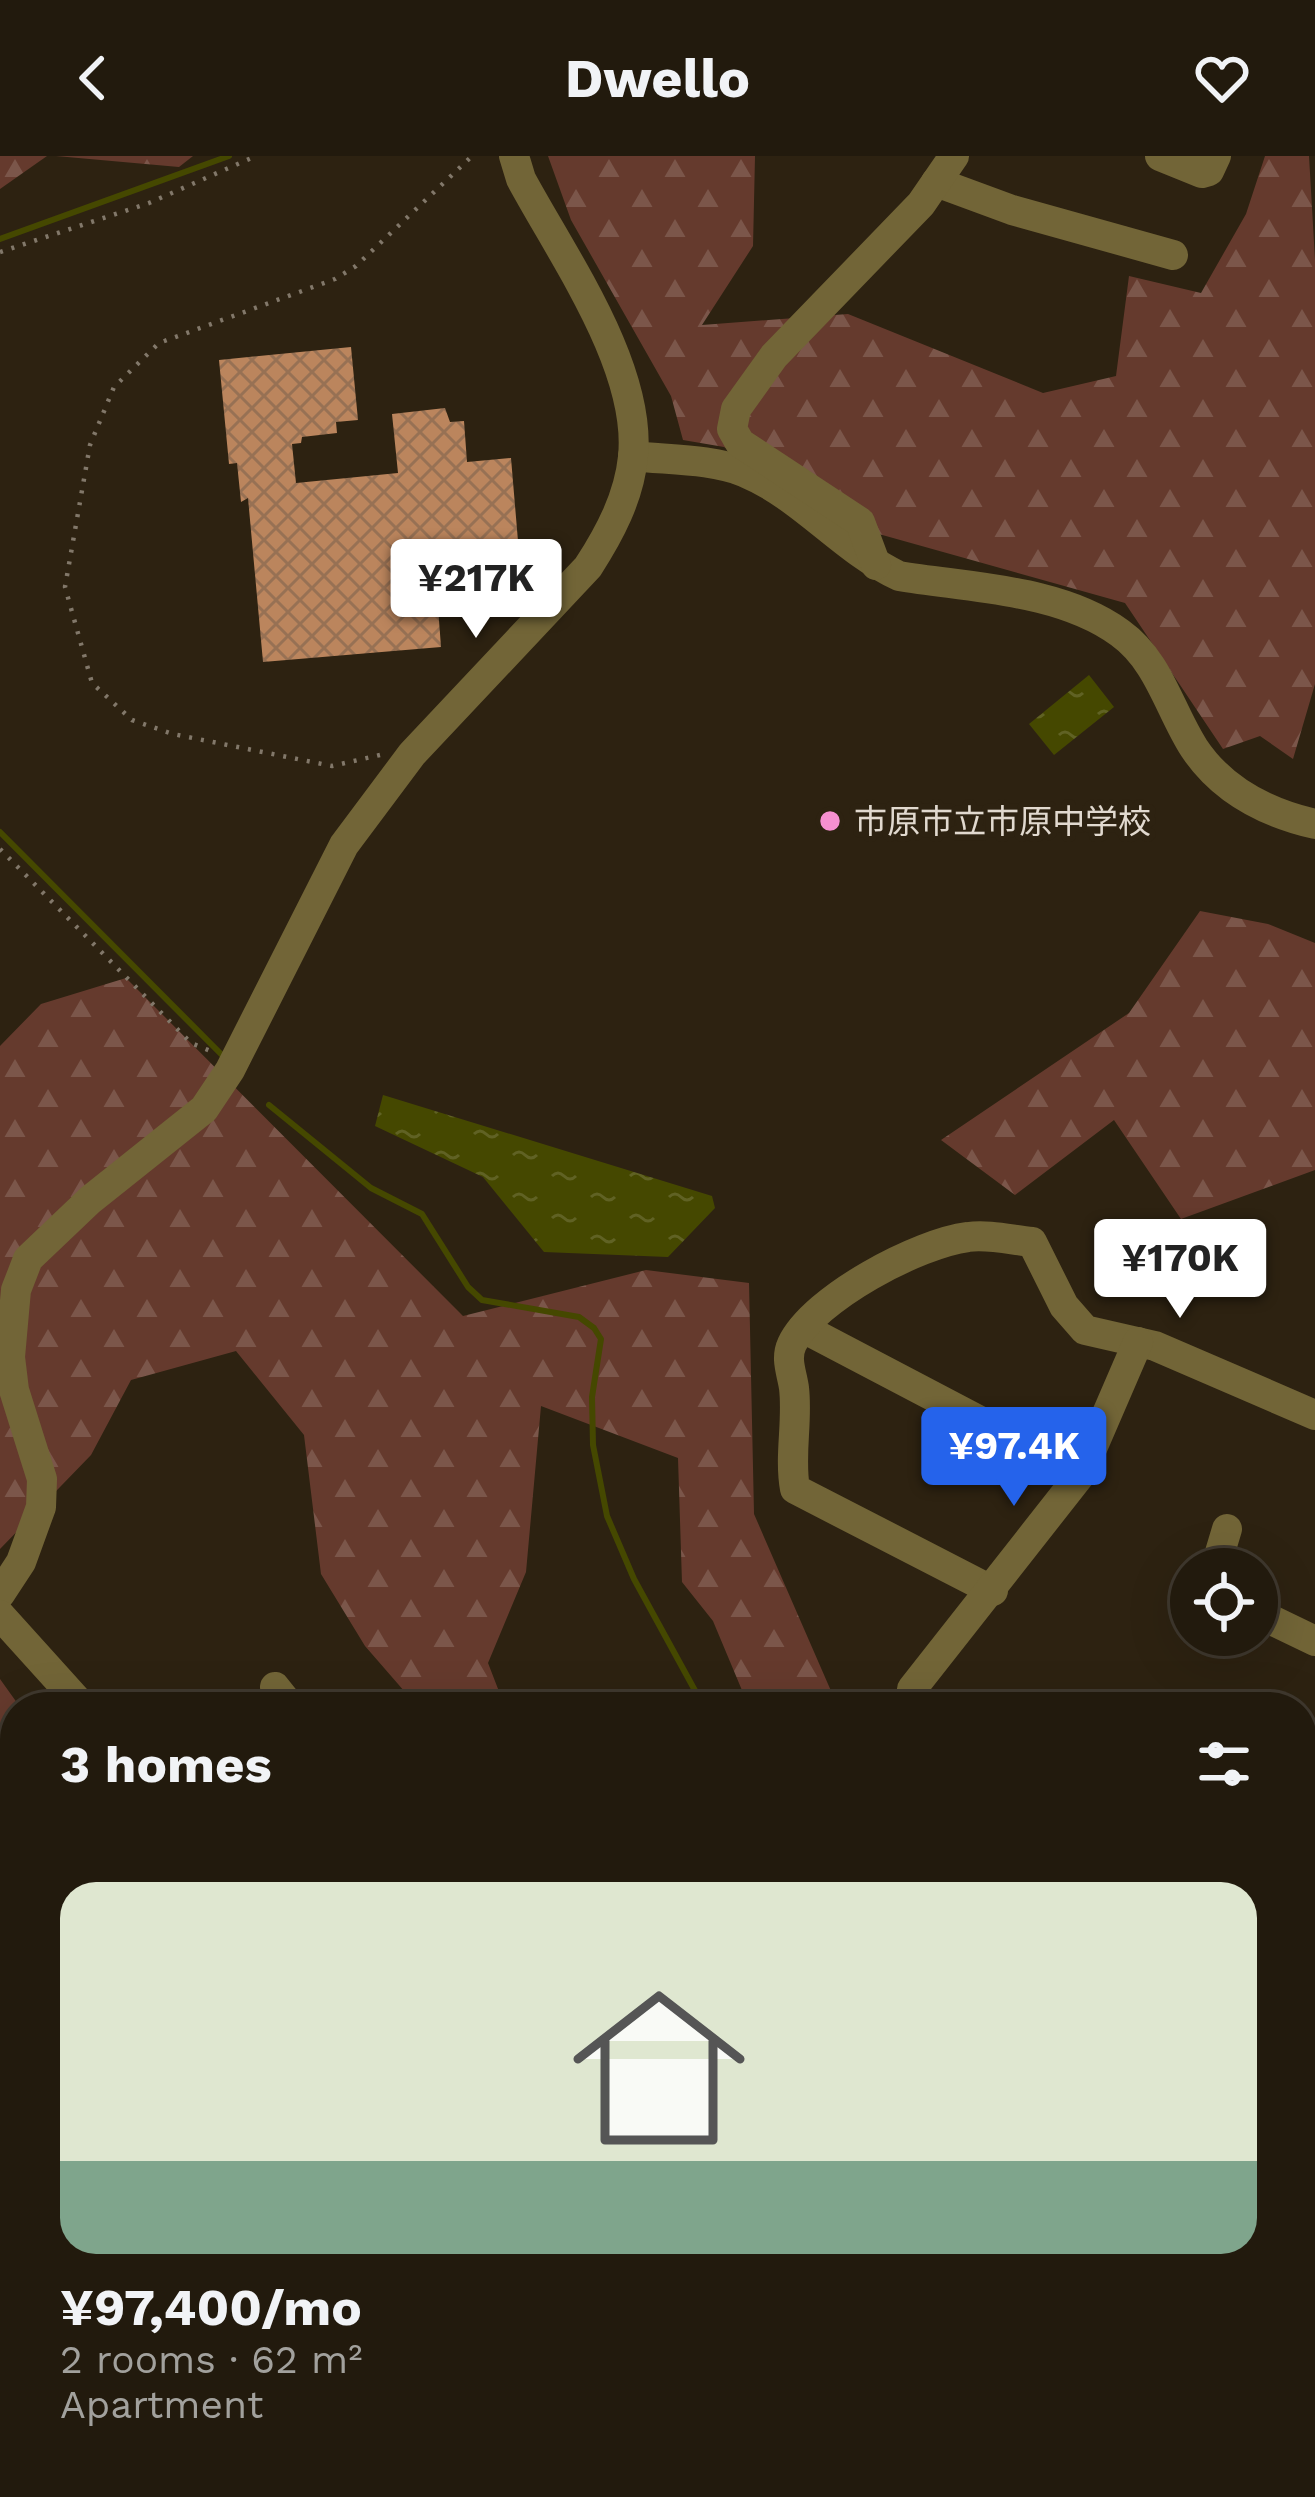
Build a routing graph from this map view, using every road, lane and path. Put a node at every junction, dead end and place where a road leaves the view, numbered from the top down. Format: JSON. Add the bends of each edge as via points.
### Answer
{"nodes":[{"id":1,"x":256,"y":156,"type":"edge"},
{"id":2,"x":472,"y":156,"type":"edge"},
{"id":3,"x":514,"y":156,"type":"edge"},
{"id":4,"x":954,"y":156,"type":"edge"},
{"id":5,"x":1160,"y":156,"type":"edge"},
{"id":6,"x":1216,"y":156,"type":"edge"},
{"id":7,"x":937,"y":182,"type":"junction"},
{"id":8,"x":0,"y":252,"type":"edge"},
{"id":9,"x":1173,"y":255,"type":"dead end"},
{"id":10,"x":633,"y":456,"type":"junction"},
{"id":11,"x":876,"y":565,"type":"junction"},
{"id":12,"x":412,"y":754,"type":"junction"},
{"id":13,"x":1315,"y":824,"type":"edge"},
{"id":14,"x":0,"y":849,"type":"edge"},
{"id":15,"x":235,"y":1060,"type":"junction"},
{"id":16,"x":803,"y":1328,"type":"junction"},
{"id":17,"x":1138,"y":1342,"type":"junction"},
{"id":18,"x":1315,"y":1415,"type":"edge"},
{"id":19,"x":1081,"y":1474,"type":"junction"},
{"id":20,"x":1227,"y":1529,"type":"dead end"},
{"id":21,"x":1221,"y":1548,"type":"edge"},
{"id":22,"x":993,"y":1591,"type":"junction"},
{"id":23,"x":0,"y":1594,"type":"edge"},
{"id":24,"x":0,"y":1615,"type":"edge"},
{"id":25,"x":1278,"y":1623,"type":"edge"},
{"id":26,"x":1315,"y":1641,"type":"edge"},
{"id":27,"x":912,"y":1689,"type":"dead end"},
{"id":28,"x":69,"y":1692,"type":"edge"}],
"edges":[{"from":1,"to":8,"type":"path","via":[[149,203]]},
{"from":2,"to":12,"type":"path","via":[[356,266],[159,343],[114,388],[90,445],[65,586],[92,683],[132,720],[332,766]]},
{"from":3,"to":10,"type":"street","via":[[625,377]]},
{"from":4,"to":7,"type":"street"},
{"from":5,"to":6,"type":"street","via":[[1202,173]]},
{"from":7,"to":9,"type":"street"},
{"from":7,"to":11,"type":"street","via":[[774,356],[736,409],[732,429],[740,443],[860,522]]},
{"from":10,"to":11,"type":"street","via":[[746,472]]},
{"from":10,"to":12,"type":"street","via":[[617,514],[589,567]]},
{"from":11,"to":13,"type":"street","via":[[1100,621],[1137,649],[1194,748],[1231,788]]},
{"from":12,"to":15,"type":"street","via":[[344,845]]},
{"from":14,"to":15,"type":"path","via":[[190,1043]]},
{"from":15,"to":23,"type":"street","via":[[204,1108],[28,1259],[16,1290],[10,1357],[42,1479],[41,1507]]},
{"from":16,"to":17,"type":"street","via":[[831,1298],[934,1245],[972,1236],[1032,1242],[1084,1330]]},
{"from":16,"to":19,"type":"street"},
{"from":16,"to":22,"type":"street","via":[[788,1365],[795,1489]]},
{"from":17,"to":18,"type":"street"},
{"from":17,"to":19,"type":"street"},
{"from":19,"to":22,"type":"street"},
{"from":20,"to":21,"type":"street"},
{"from":22,"to":27,"type":"street"},
{"from":24,"to":28,"type":"street"},
{"from":25,"to":26,"type":"street"}]}
